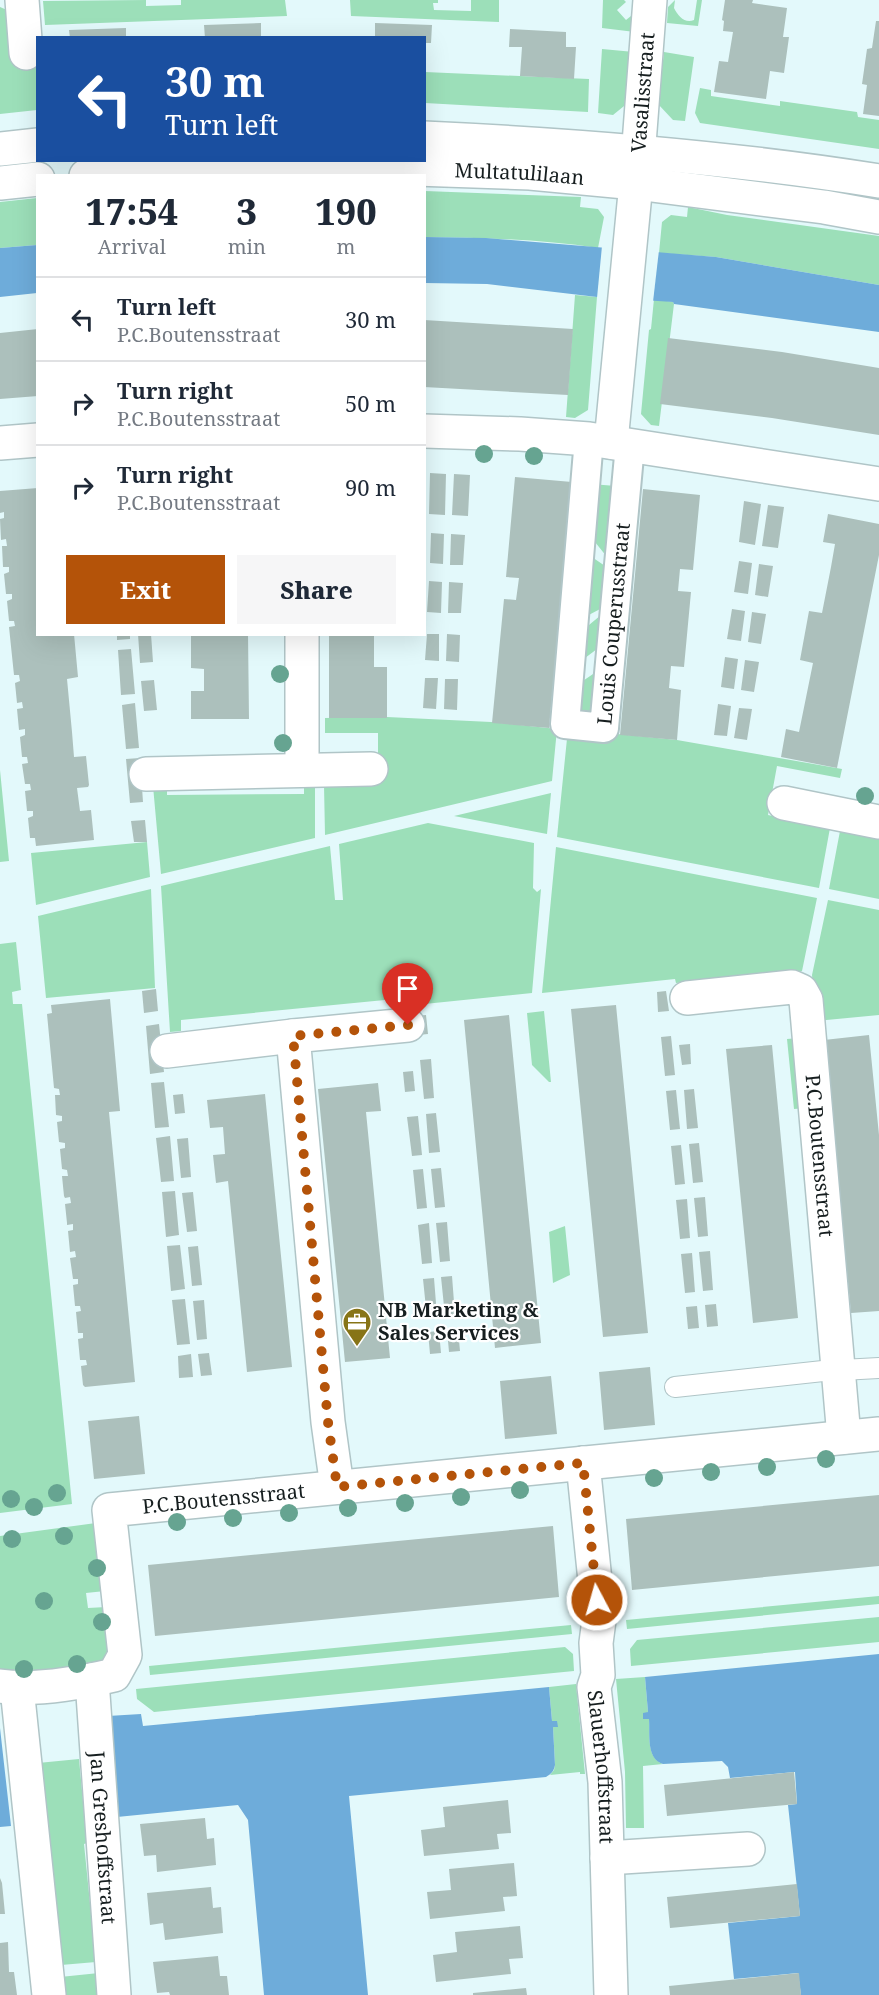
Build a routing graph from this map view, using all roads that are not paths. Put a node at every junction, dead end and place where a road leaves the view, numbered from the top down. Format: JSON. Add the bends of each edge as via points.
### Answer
{"nodes":[{"id":1,"x":22,"y":0,"type":"edge"},
{"id":2,"x":650,"y":0,"type":"edge"},
{"id":3,"x":26,"y":53,"type":"dead end"},
{"id":4,"x":426,"y":138,"type":"edge"},
{"id":5,"x":36,"y":145,"type":"edge"},
{"id":6,"x":0,"y":149,"type":"edge"},
{"id":7,"x":637,"y":168,"type":"junction"},
{"id":8,"x":112,"y":174,"type":"edge"},
{"id":9,"x":36,"y":179,"type":"edge"},
{"id":10,"x":879,"y":181,"type":"edge"},
{"id":11,"x":0,"y":183,"type":"edge"},
{"id":12,"x":879,"y":217,"type":"edge"},
{"id":13,"x":426,"y":431,"type":"edge"},
{"id":14,"x":36,"y":440,"type":"edge"},
{"id":15,"x":610,"y":442,"type":"junction"},
{"id":16,"x":0,"y":443,"type":"edge"},
{"id":17,"x":879,"y":484,"type":"edge"},
{"id":18,"x":302,"y":636,"type":"edge"},
{"id":19,"x":371,"y":769,"type":"dead end"},
{"id":20,"x":302,"y":770,"type":"junction"},
{"id":21,"x":146,"y":774,"type":"dead end"},
{"id":22,"x":784,"y":803,"type":"dead end"},
{"id":23,"x":879,"y":822,"type":"edge"},
{"id":24,"x":687,"y":998,"type":"dead end"},
{"id":25,"x":408,"y":1025,"type":"dead end"},
{"id":26,"x":293,"y":1036,"type":"junction"},
{"id":27,"x":167,"y":1051,"type":"dead end"},
{"id":28,"x":879,"y":1368,"type":"edge"},
{"id":29,"x":838,"y":1370,"type":"junction"},
{"id":30,"x":675,"y":1387,"type":"dead end"},
{"id":31,"x":879,"y":1434,"type":"edge"},
{"id":32,"x":844,"y":1437,"type":"junction"},
{"id":33,"x":583,"y":1463,"type":"junction"},
{"id":34,"x":337,"y":1487,"type":"junction"},
{"id":35,"x":92,"y":1680,"type":"junction"},
{"id":36,"x":9,"y":1687,"type":"edge"},
{"id":37,"x":748,"y":1849,"type":"dead end"},
{"id":38,"x":607,"y":1858,"type":"junction"},
{"id":39,"x":49,"y":1995,"type":"edge"},
{"id":40,"x":114,"y":1995,"type":"edge"},
{"id":41,"x":611,"y":1995,"type":"edge"}],
"edges":[{"from":1,"to":3,"type":"street"},
{"from":2,"to":7,"type":"street","name":"Vasalisstraat"},
{"from":4,"to":7,"type":"street","name":"Multatulilaan"},
{"from":5,"to":6,"type":"street"},
{"from":7,"to":8,"type":"street","name":"Multatulilaan","via":[[530,173],[313,164]]},
{"from":7,"to":10,"type":"street","name":"Multatulilaan","via":[[811,170]]},
{"from":7,"to":12,"type":"street","name":"Multatulilaan"},
{"from":7,"to":15,"type":"street","name":"Louis Couperusstraat"},
{"from":9,"to":11,"type":"street"},
{"from":13,"to":15,"type":"street"},
{"from":14,"to":16,"type":"street"},
{"from":15,"to":15,"type":"street","name":"Louis Couperusstraat","via":[[565,724],[604,728]]},
{"from":15,"to":17,"type":"street"},
{"from":18,"to":20,"type":"street"},
{"from":19,"to":20,"type":"street"},
{"from":20,"to":21,"type":"street"},
{"from":22,"to":23,"type":"street"},
{"from":24,"to":29,"type":"street","name":"P.C.Boutensstraat","via":[[792,987],[801,991],[806,1000]]},
{"from":25,"to":26,"type":"street"},
{"from":26,"to":27,"type":"street"},
{"from":26,"to":34,"type":"street"},
{"from":28,"to":29,"type":"lane"},
{"from":29,"to":30,"type":"lane"},
{"from":29,"to":32,"type":"street","name":"P.C.Boutensstraat"},
{"from":31,"to":32,"type":"street","name":"P.C.Boutensstraat"},
{"from":32,"to":33,"type":"street","name":"P.C.Boutensstraat"},
{"from":33,"to":34,"type":"street","name":"P.C.Boutensstraat"},
{"from":33,"to":38,"type":"street","name":"Slauerhoffstraat","via":[[599,1620],[598,1675],[594,1687]]},
{"from":34,"to":35,"type":"street","name":"P.C.Boutensstraat","via":[[109,1510],[125,1655],[114,1675]]},
{"from":35,"to":36,"type":"street"},
{"from":35,"to":40,"type":"street","name":"Jan Greshoffstraat"},
{"from":36,"to":39,"type":"street"},
{"from":37,"to":38,"type":"street","name":"Slauerhoffstraat"},
{"from":38,"to":41,"type":"street","name":"Slauerhoffstraat"}]}
